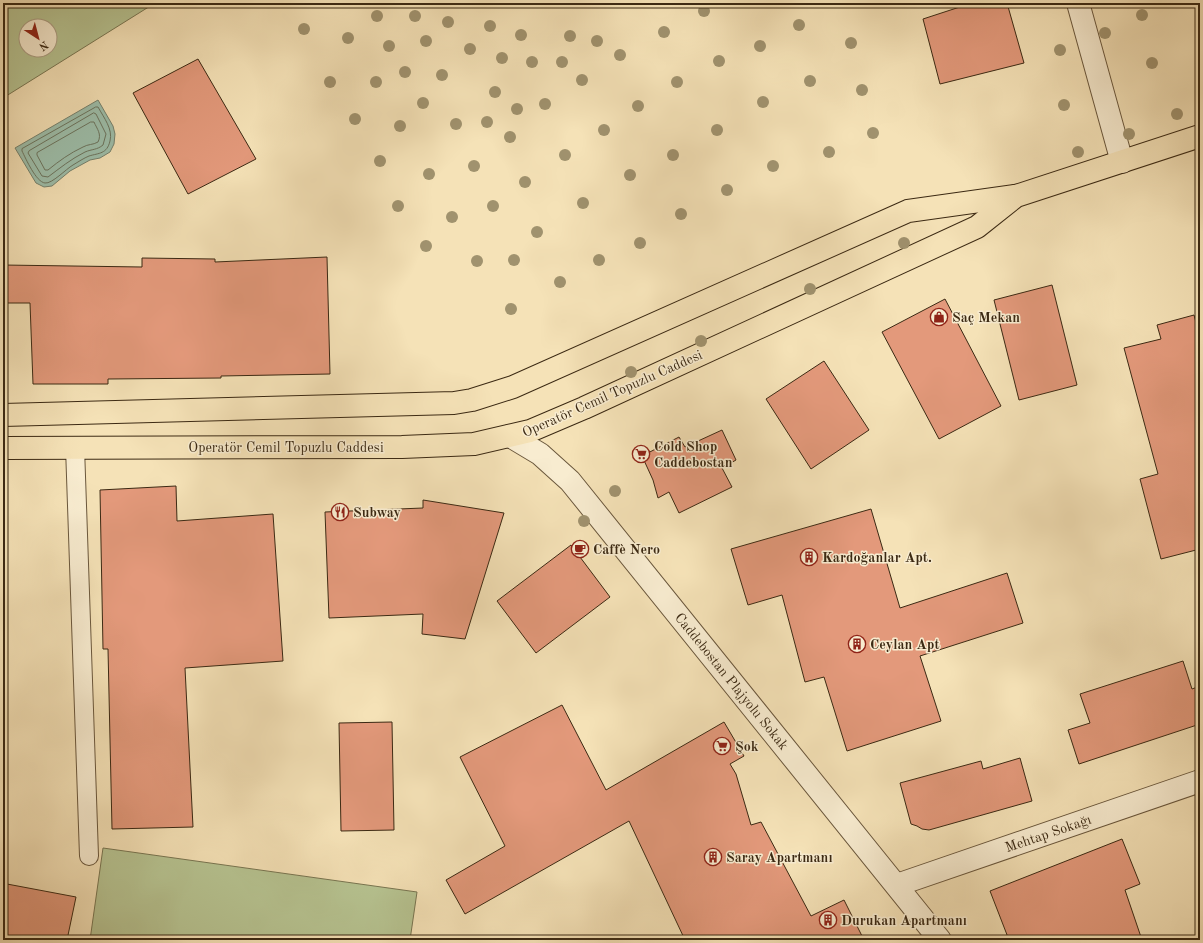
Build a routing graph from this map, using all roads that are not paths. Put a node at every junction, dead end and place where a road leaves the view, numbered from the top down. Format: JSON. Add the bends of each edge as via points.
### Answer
{"nodes":[{"id":1,"x":1078,"y":3,"type":"edge"},
{"id":2,"x":1200,"y":136,"type":"edge"},
{"id":3,"x":1122,"y":162,"type":"junction"},
{"id":4,"x":1016,"y":196,"type":"junction"},
{"id":5,"x":3,"y":415,"type":"edge"},
{"id":6,"x":510,"y":436,"type":"junction"},
{"id":7,"x":75,"y":447,"type":"junction"},
{"id":8,"x":3,"y":448,"type":"edge"},
{"id":9,"x":1200,"y":781,"type":"edge"},
{"id":10,"x":89,"y":856,"type":"dead end"},
{"id":11,"x":897,"y":885,"type":"junction"},
{"id":12,"x":940,"y":940,"type":"edge"}],
"edges":[{"from":1,"to":3,"type":"street"},
{"from":2,"to":3,"type":"main road","name":"Operatör Cemil Topuzlu Caddesi"},
{"from":3,"to":4,"type":"main road","name":"Operatör Cemil Topuzlu Caddesi"},
{"from":4,"to":5,"type":"main road","name":"Operatör Cemil Topuzlu Caddesi","via":[[908,211],[513,387],[472,400],[454,403]]},
{"from":4,"to":6,"type":"main road","name":"Operatör Cemil Topuzlu Caddesi","via":[[977,227],[584,408],[530,431]]},
{"from":6,"to":7,"type":"main road","name":"Operatör Cemil Topuzlu Caddesi","via":[[474,444],[402,447]]},
{"from":6,"to":11,"type":"street","name":"Caddebostan Plajyolu Sokak","via":[[540,454],[570,481]]},
{"from":7,"to":8,"type":"main road","name":"Operatör Cemil Topuzlu Caddesi"},
{"from":7,"to":10,"type":"lane"},
{"from":9,"to":11,"type":"street","name":"Mehtap Sokağı"},
{"from":11,"to":12,"type":"street","name":"Caddebostan Plajyolu Sokak"}]}
